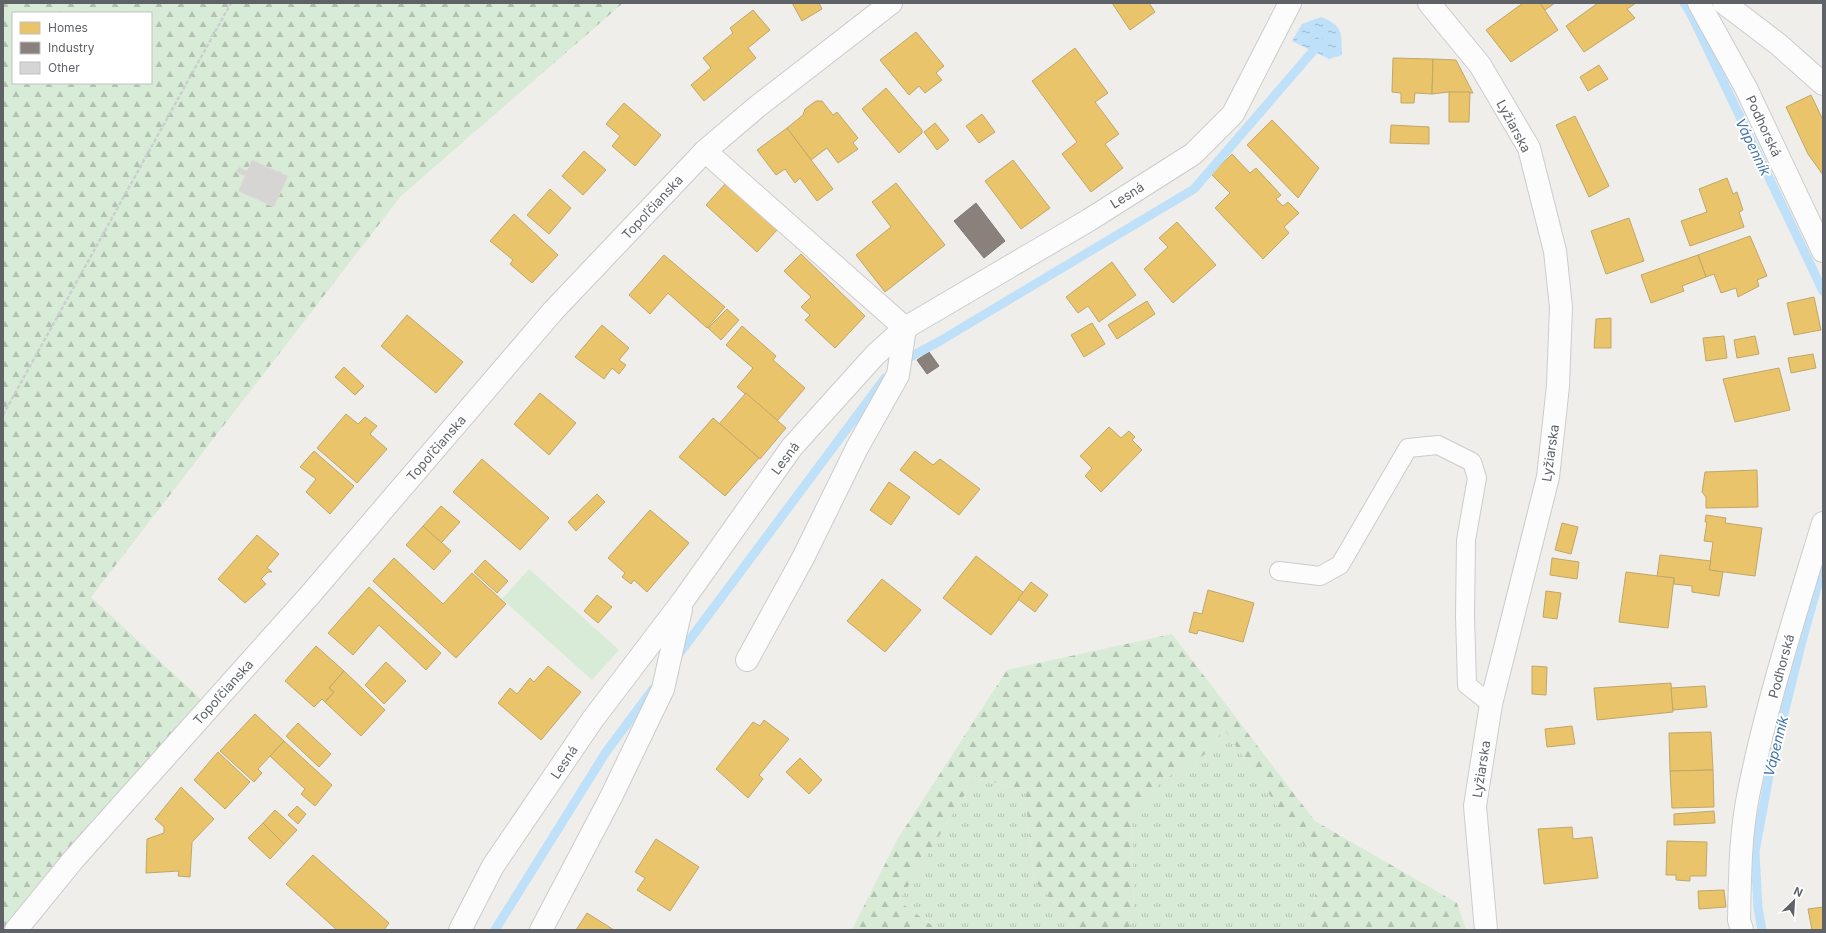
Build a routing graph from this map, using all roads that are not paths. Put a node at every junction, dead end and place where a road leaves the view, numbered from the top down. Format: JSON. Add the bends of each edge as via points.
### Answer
{"nodes":[{"id":1,"x":891,"y":3,"type":"edge"},
{"id":2,"x":1290,"y":3,"type":"edge"},
{"id":3,"x":1429,"y":3,"type":"edge"},
{"id":4,"x":1699,"y":3,"type":"edge"},
{"id":5,"x":1724,"y":3,"type":"edge"},
{"id":6,"x":1823,"y":84,"type":"edge"},
{"id":7,"x":705,"y":151,"type":"junction"},
{"id":8,"x":1823,"y":251,"type":"edge"},
{"id":9,"x":905,"y":328,"type":"junction"},
{"id":10,"x":1823,"y":524,"type":"edge"},
{"id":11,"x":1279,"y":571,"type":"dead end"},
{"id":12,"x":682,"y":602,"type":"junction"},
{"id":13,"x":747,"y":660,"type":"dead end"},
{"id":14,"x":1491,"y":704,"type":"junction"},
{"id":15,"x":16,"y":930,"type":"edge"},
{"id":16,"x":460,"y":930,"type":"edge"},
{"id":17,"x":541,"y":930,"type":"edge"},
{"id":18,"x":1486,"y":930,"type":"edge"},
{"id":19,"x":1742,"y":930,"type":"edge"}],
"edges":[{"from":1,"to":7,"type":"street","name":"Topoľčianska","via":[[758,106]]},
{"from":2,"to":9,"type":"street","name":"Lesná","via":[[1233,114],[1193,154],[1089,220]]},
{"from":3,"to":14,"type":"street","name":"Lyžiarska","via":[[1480,65],[1529,148],[1555,252],[1561,307],[1558,386],[1548,477]]},
{"from":4,"to":8,"type":"street","name":"Podhorská","via":[[1746,88]]},
{"from":5,"to":6,"type":"street","via":[[1778,44]]},
{"from":7,"to":9,"type":"street"},
{"from":7,"to":15,"type":"street","name":"Topoľčianska","via":[[554,311],[309,596],[73,860]]},
{"from":9,"to":12,"type":"street","name":"Lesná","via":[[875,356],[792,447]]},
{"from":9,"to":13,"type":"street","via":[[898,374]]},
{"from":10,"to":19,"type":"street","name":"Podhorská","via":[[1794,621],[1748,797],[1742,849],[1739,920]]},
{"from":11,"to":14,"type":"lane","via":[[1320,576],[1340,565],[1408,448],[1438,445],[1472,462],[1477,478],[1466,540],[1467,685]]},
{"from":12,"to":16,"type":"street","name":"Lesná","via":[[593,719],[498,860]]},
{"from":12,"to":17,"type":"street","name":"Lesná","via":[[663,690],[611,797]]},
{"from":14,"to":18,"type":"street","name":"Lyžiarska","via":[[1475,806]]}]}
